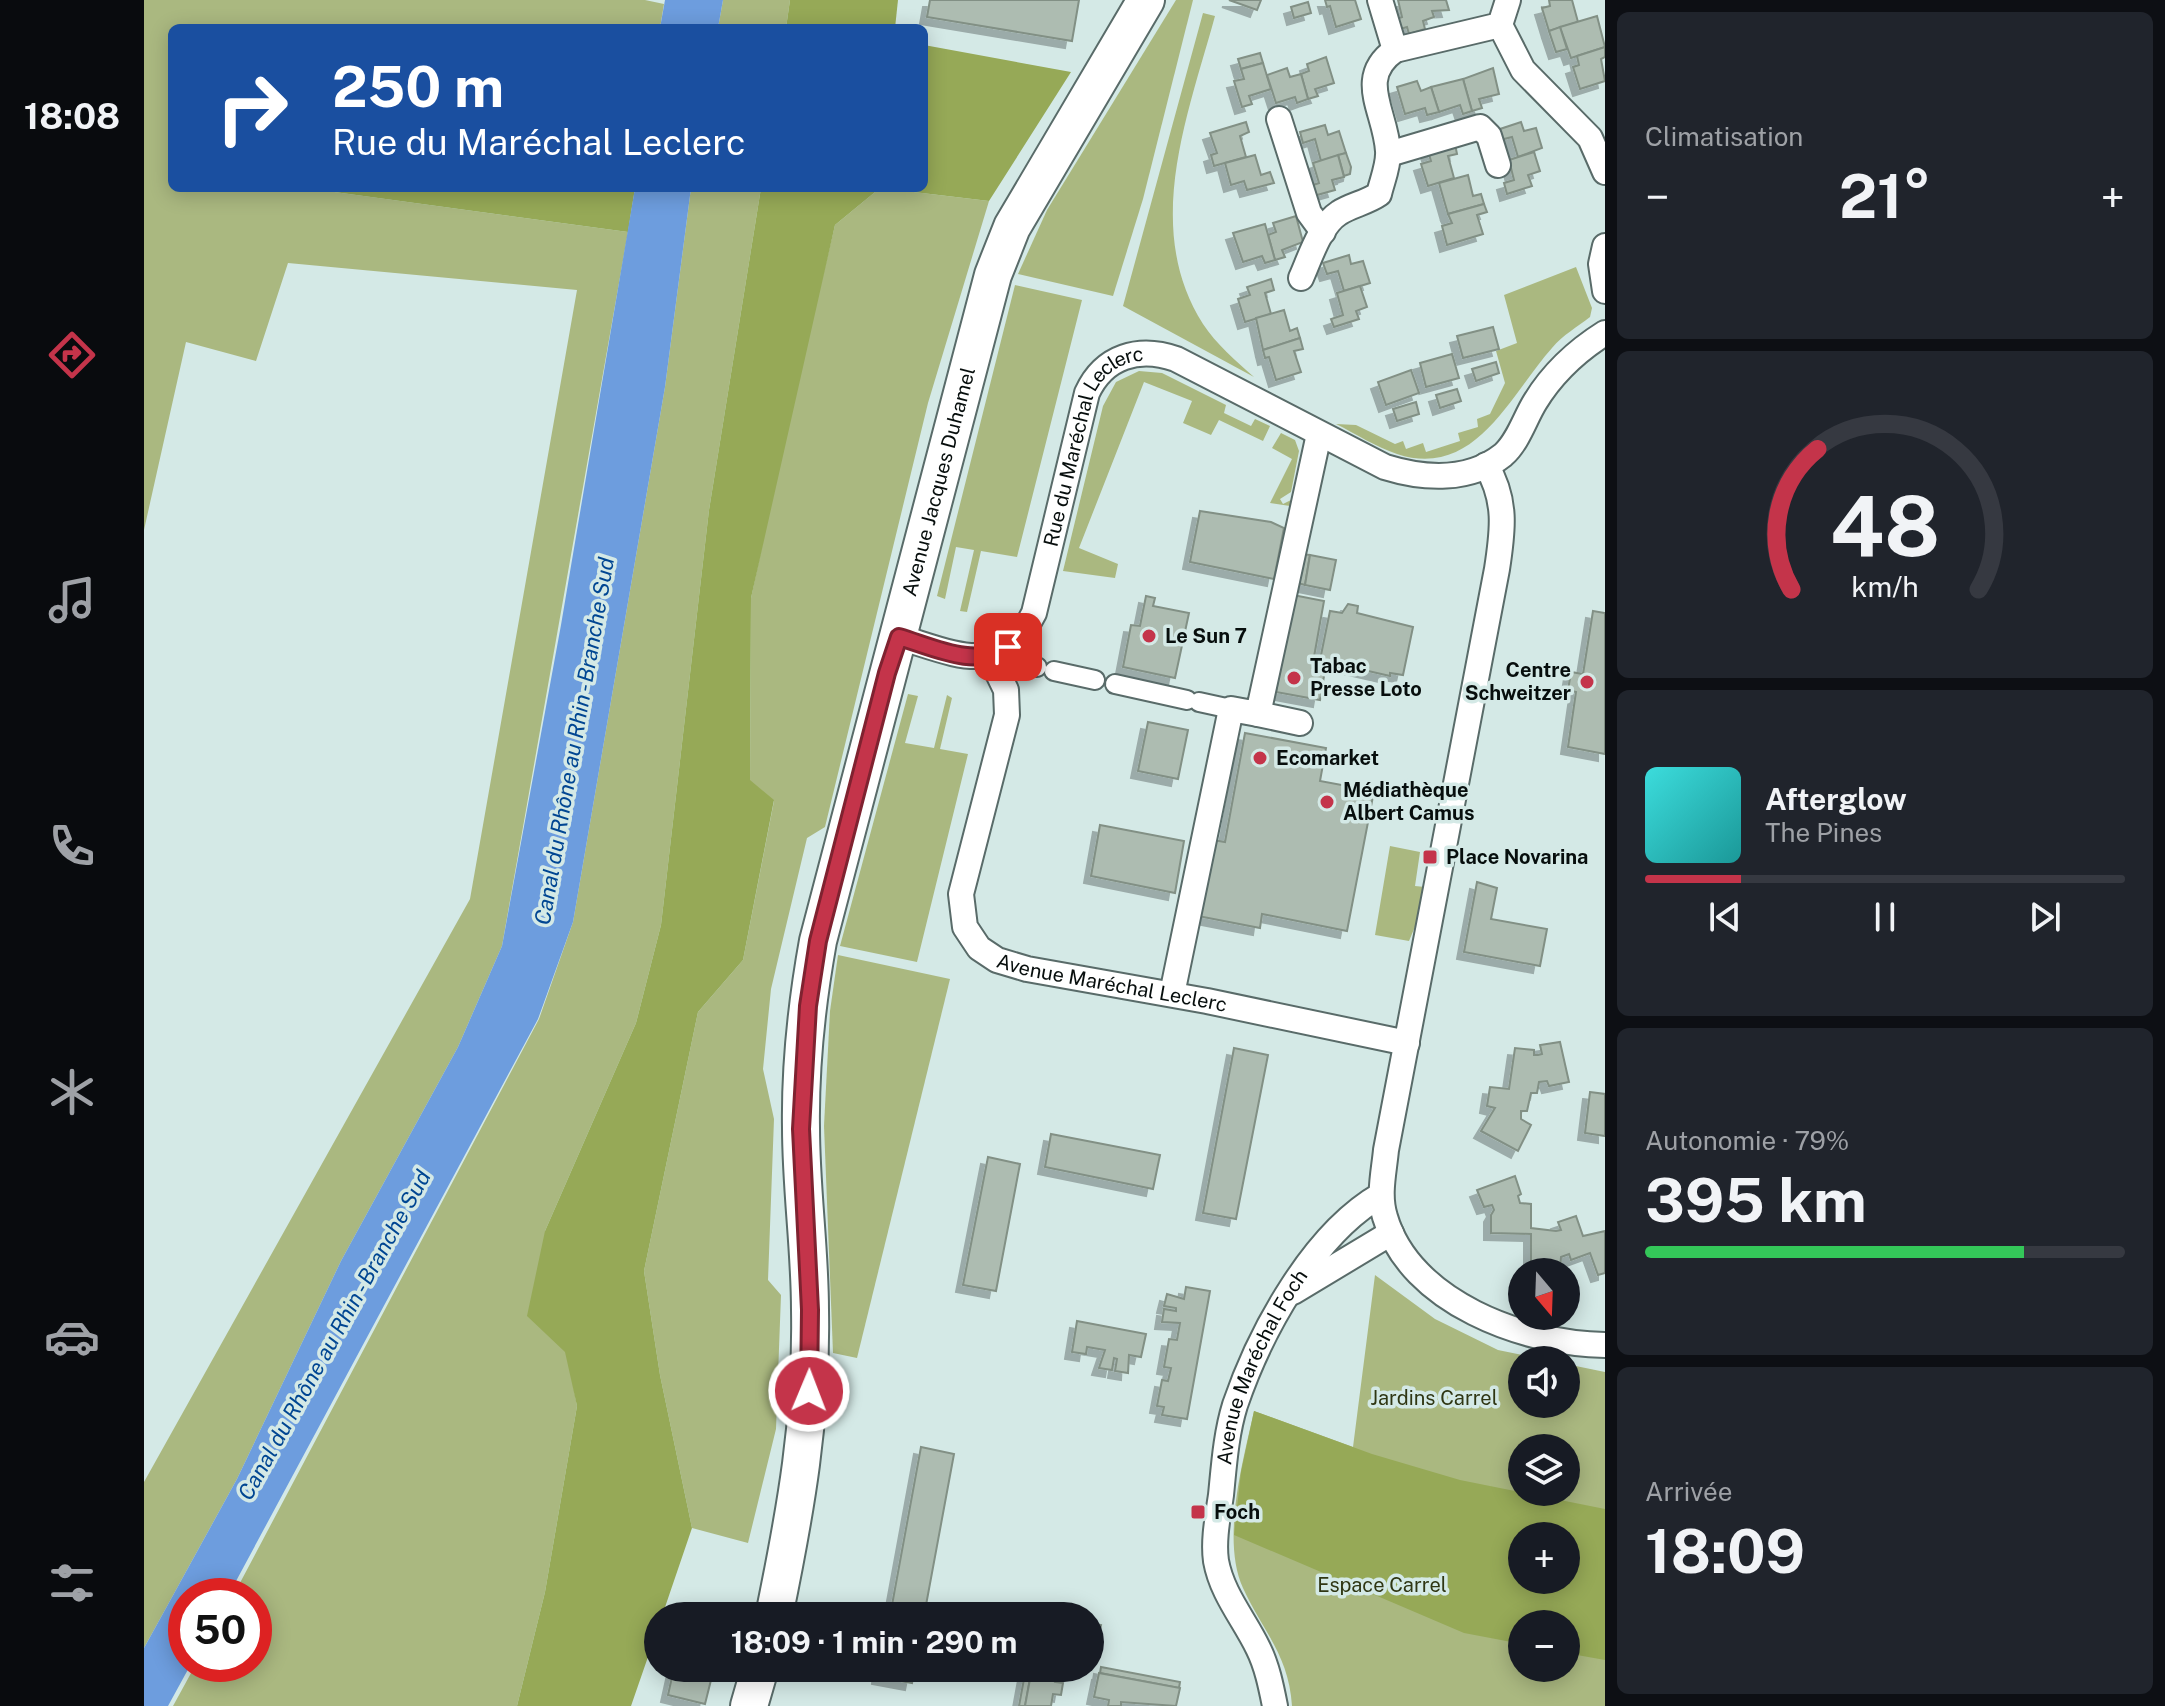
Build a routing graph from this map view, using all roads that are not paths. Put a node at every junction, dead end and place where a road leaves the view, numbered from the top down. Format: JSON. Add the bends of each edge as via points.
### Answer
{"nodes":[{"id":1,"x":1146,"y":0,"type":"edge"},
{"id":2,"x":1380,"y":0,"type":"edge"},
{"id":3,"x":1508,"y":0,"type":"edge"},
{"id":4,"x":1500,"y":25,"type":"junction"},
{"id":5,"x":1395,"y":50,"type":"junction"},
{"id":6,"x":1279,"y":119,"type":"dead end"},
{"id":7,"x":1389,"y":154,"type":"junction"},
{"id":8,"x":1498,"y":165,"type":"dead end"},
{"id":9,"x":1605,"y":172,"type":"edge"},
{"id":10,"x":1323,"y":232,"type":"junction"},
{"id":11,"x":1605,"y":246,"type":"edge"},
{"id":12,"x":1301,"y":278,"type":"dead end"},
{"id":13,"x":1605,"y":291,"type":"edge"},
{"id":14,"x":1605,"y":333,"type":"edge"},
{"id":15,"x":1319,"y":434,"type":"junction"},
{"id":16,"x":1486,"y":465,"type":"junction"},
{"id":17,"x":899,"y":637,"type":"junction"},
{"id":18,"x":990,"y":657,"type":"junction"},
{"id":19,"x":1095,"y":680,"type":"dead end"},
{"id":20,"x":1115,"y":684,"type":"dead end"},
{"id":21,"x":1231,"y":709,"type":"junction"},
{"id":22,"x":1258,"y":714,"type":"junction"},
{"id":23,"x":1300,"y":723,"type":"dead end"},
{"id":24,"x":1172,"y":994,"type":"junction"},
{"id":25,"x":1407,"y":1043,"type":"junction"},
{"id":26,"x":1381,"y":1195,"type":"junction"},
{"id":27,"x":1391,"y":1233,"type":"junction"},
{"id":28,"x":1289,"y":1295,"type":"junction"},
{"id":29,"x":1605,"y":1345,"type":"edge"},
{"id":30,"x":777,"y":1602,"type":"edge"},
{"id":31,"x":756,"y":1682,"type":"edge"},
{"id":32,"x":749,"y":1706,"type":"edge"},
{"id":33,"x":1275,"y":1706,"type":"edge"}],
"edges":[{"from":1,"to":17,"type":"main road","name":"Avenue Jacques Duhamel","via":[[1012,227],[979,326]]},
{"from":2,"to":5,"type":"street"},
{"from":3,"to":4,"type":"street"},
{"from":4,"to":5,"type":"street"},
{"from":4,"to":9,"type":"street","via":[[1523,70],[1590,138]]},
{"from":5,"to":7,"type":"street","via":[[1380,60],[1373,76]]},
{"from":6,"to":10,"type":"street","via":[[1309,213]]},
{"from":7,"to":8,"type":"street","via":[[1480,127],[1489,136]]},
{"from":7,"to":10,"type":"street","via":[[1379,194],[1338,213]]},
{"from":10,"to":12,"type":"street"},
{"from":11,"to":13,"type":"street"},
{"from":14,"to":16,"type":"street","via":[[1552,379],[1511,446]]},
{"from":15,"to":16,"type":"street","name":"Rue du Maréchal Leclerc","via":[[1408,474],[1447,476]]},
{"from":15,"to":18,"type":"street","name":"Rue du Maréchal Leclerc","via":[[1161,354],[1127,355],[1111,363],[1087,393],[1034,613],[1019,638]]},
{"from":15,"to":22,"type":"street"},
{"from":16,"to":25,"type":"street","via":[[1501,500],[1502,533]]},
{"from":17,"to":18,"type":"street","via":[[960,655]]},
{"from":17,"to":30,"type":"main road","name":"Avenue Jacques Duhamel","via":[[811,984],[801,1129],[810,1310],[808,1418],[799,1496]]},
{"from":18,"to":19,"type":"street"},
{"from":18,"to":24,"type":"street","name":"Avenue Maréchal Leclerc","via":[[1006,690],[1007,715],[961,894],[968,933],[979,948],[1007,965]]},
{"from":20,"to":21,"type":"street"},
{"from":21,"to":22,"type":"street"},
{"from":21,"to":24,"type":"street"},
{"from":22,"to":23,"type":"street"},
{"from":24,"to":25,"type":"street","name":"Avenue Maréchal Leclerc"},
{"from":25,"to":26,"type":"street"},
{"from":26,"to":27,"type":"street"},
{"from":26,"to":28,"type":"street","name":"Avenue Maréchal Foch","via":[[1336,1228]]},
{"from":27,"to":28,"type":"street"},
{"from":27,"to":29,"type":"street","via":[[1430,1282],[1487,1320],[1516,1332]]},
{"from":28,"to":33,"type":"street","name":"Avenue Maréchal Foch","via":[[1236,1404],[1216,1544],[1222,1582],[1259,1650]]},
{"from":31,"to":32,"type":"main road"}]}
